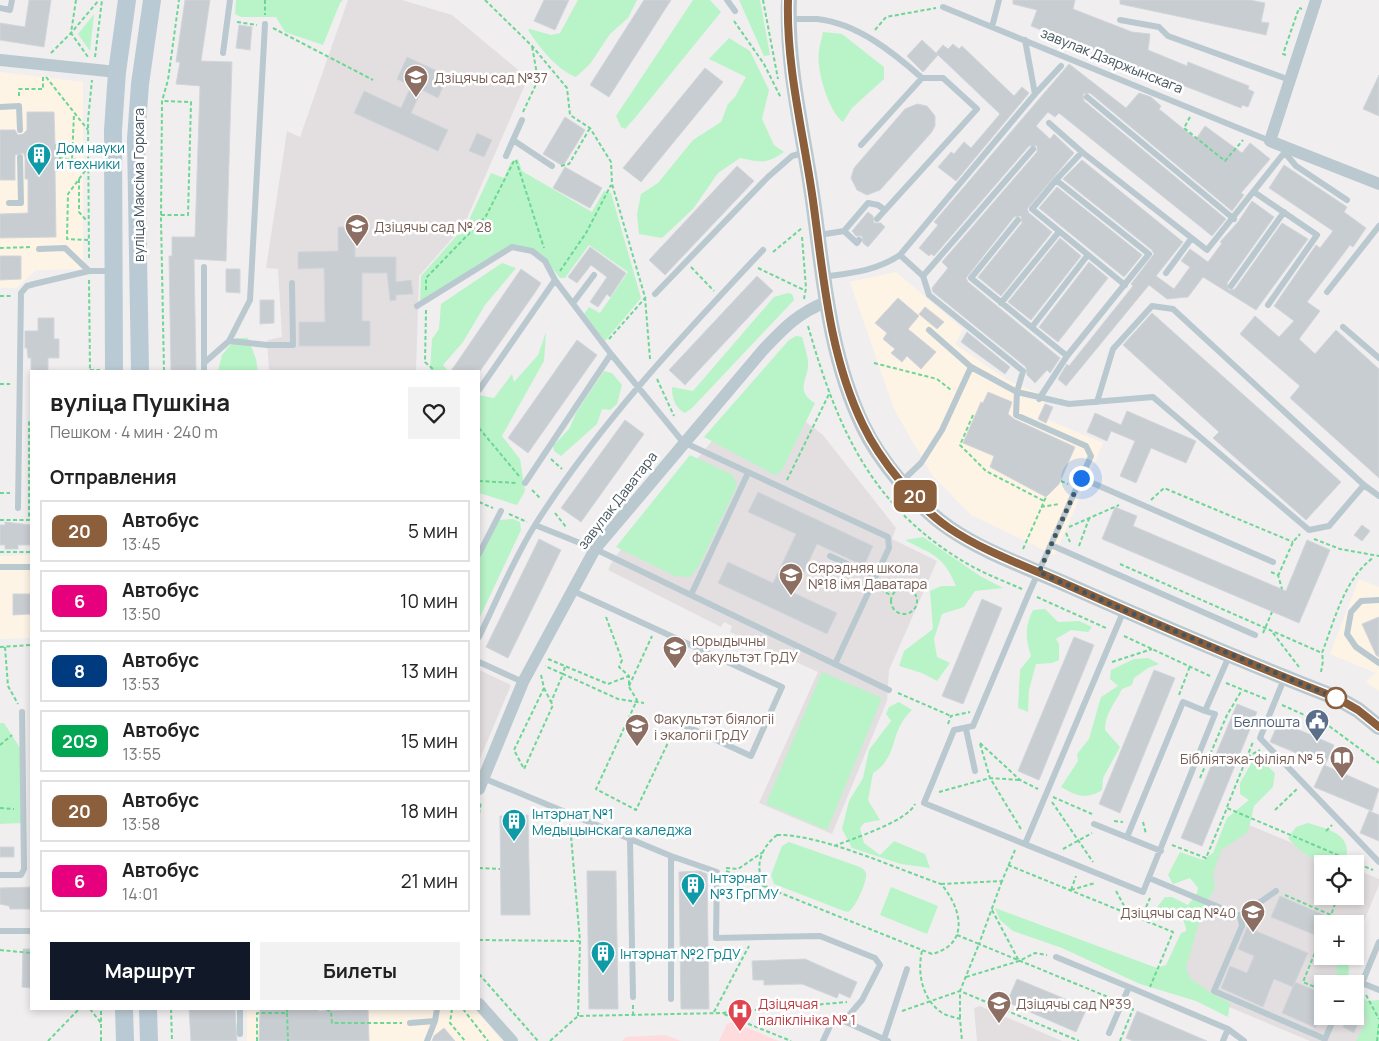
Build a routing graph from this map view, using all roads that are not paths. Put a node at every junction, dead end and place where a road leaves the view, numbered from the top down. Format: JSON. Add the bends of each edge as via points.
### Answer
{"nodes":[{"id":1,"x":12,"y":0,"type":"edge"},
{"id":2,"x":127,"y":0,"type":"edge"},
{"id":3,"x":152,"y":0,"type":"edge"},
{"id":4,"x":230,"y":0,"type":"edge"},
{"id":5,"x":727,"y":0,"type":"edge"},
{"id":6,"x":788,"y":0,"type":"edge"},
{"id":7,"x":999,"y":0,"type":"edge"},
{"id":8,"x":1316,"y":0,"type":"edge"},
{"id":9,"x":943,"y":7,"type":"road end"},
{"id":10,"x":0,"y":8,"type":"edge"},
{"id":11,"x":733,"y":14,"type":"road end"},
{"id":12,"x":788,"y":19,"type":"junction"},
{"id":13,"x":1120,"y":20,"type":"dead end"},
{"id":14,"x":265,"y":25,"type":"road end"},
{"id":15,"x":992,"y":27,"type":"junction"},
{"id":16,"x":1025,"y":40,"type":"junction"},
{"id":17,"x":223,"y":53,"type":"dead end"},
{"id":18,"x":0,"y":60,"type":"edge"},
{"id":19,"x":1062,"y":66,"type":"dead end"},
{"id":20,"x":117,"y":72,"type":"junction"},
{"id":21,"x":922,"y":78,"type":"junction"},
{"id":22,"x":1290,"y":80,"type":"junction"},
{"id":23,"x":1036,"y":94,"type":"junction"},
{"id":24,"x":1087,"y":97,"type":"dead end"},
{"id":25,"x":0,"y":107,"type":"edge"},
{"id":26,"x":522,"y":120,"type":"road end"},
{"id":27,"x":1049,"y":123,"type":"dead end"},
{"id":28,"x":20,"y":130,"type":"dead end"},
{"id":29,"x":513,"y":140,"type":"junction"},
{"id":30,"x":1270,"y":140,"type":"junction"},
{"id":31,"x":860,"y":145,"type":"dead end"},
{"id":32,"x":1033,"y":148,"type":"dead end"},
{"id":33,"x":1286,"y":150,"type":"junction"},
{"id":34,"x":806,"y":152,"type":"junction"},
{"id":35,"x":1082,"y":152,"type":"junction"},
{"id":36,"x":506,"y":156,"type":"dead end"},
{"id":37,"x":20,"y":157,"type":"dead end"},
{"id":38,"x":552,"y":166,"type":"road end"},
{"id":39,"x":1056,"y":180,"type":"junction"},
{"id":40,"x":1379,"y":184,"type":"edge"},
{"id":41,"x":1254,"y":192,"type":"junction"},
{"id":42,"x":1347,"y":200,"type":"dead end"},
{"id":43,"x":8,"y":203,"type":"dead end"},
{"id":44,"x":885,"y":210,"type":"junction"},
{"id":45,"x":1284,"y":212,"type":"junction"},
{"id":46,"x":877,"y":219,"type":"dead end"},
{"id":47,"x":1234,"y":219,"type":"junction"},
{"id":48,"x":1018,"y":220,"type":"dead end"},
{"id":49,"x":1379,"y":226,"type":"edge"},
{"id":50,"x":844,"y":230,"type":"junction"},
{"id":51,"x":1058,"y":232,"type":"junction"},
{"id":52,"x":818,"y":235,"type":"junction"},
{"id":53,"x":1191,"y":239,"type":"junction"},
{"id":54,"x":859,"y":240,"type":"dead end"},
{"id":55,"x":39,"y":249,"type":"dead end"},
{"id":56,"x":762,"y":250,"type":"dead end"},
{"id":57,"x":900,"y":255,"type":"junction"},
{"id":58,"x":1088,"y":256,"type":"junction"},
{"id":59,"x":204,"y":267,"type":"dead end"},
{"id":60,"x":89,"y":271,"type":"junction"},
{"id":61,"x":112,"y":271,"type":"junction"},
{"id":62,"x":1166,"y":273,"type":"dead end"},
{"id":63,"x":594,"y":275,"type":"dead end"},
{"id":64,"x":923,"y":276,"type":"junction"},
{"id":65,"x":823,"y":277,"type":"junction"},
{"id":66,"x":555,"y":280,"type":"junction"},
{"id":67,"x":292,"y":283,"type":"dead end"},
{"id":68,"x":1125,"y":285,"type":"junction"},
{"id":69,"x":1232,"y":286,"type":"dead end"},
{"id":70,"x":1326,"y":292,"type":"dead end"},
{"id":71,"x":655,"y":294,"type":"road end"},
{"id":72,"x":826,"y":302,"type":"junction"},
{"id":73,"x":1001,"y":302,"type":"junction"},
{"id":74,"x":573,"y":304,"type":"junction"},
{"id":75,"x":1268,"y":305,"type":"dead end"},
{"id":76,"x":417,"y":306,"type":"dead end"},
{"id":77,"x":1032,"y":327,"type":"junction"},
{"id":78,"x":1343,"y":327,"type":"dead end"},
{"id":79,"x":929,"y":330,"type":"dead end"},
{"id":80,"x":229,"y":341,"type":"junction"},
{"id":81,"x":611,"y":354,"type":"junction"},
{"id":82,"x":1067,"y":356,"type":"junction"},
{"id":83,"x":1379,"y":358,"type":"edge"},
{"id":84,"x":204,"y":363,"type":"junction"},
{"id":85,"x":971,"y":367,"type":"junction"},
{"id":86,"x":114,"y":370,"type":"edge"},
{"id":87,"x":148,"y":370,"type":"edge"},
{"id":88,"x":204,"y":370,"type":"edge"},
{"id":89,"x":637,"y":386,"type":"junction"},
{"id":90,"x":480,"y":389,"type":"edge"},
{"id":91,"x":1017,"y":392,"type":"junction"},
{"id":92,"x":1040,"y":399,"type":"junction"},
{"id":93,"x":1096,"y":402,"type":"junction"},
{"id":94,"x":683,"y":442,"type":"junction"},
{"id":95,"x":748,"y":473,"type":"junction"},
{"id":96,"x":1081,"y":478,"type":"junction"},
{"id":97,"x":901,"y":482,"type":"junction"},
{"id":98,"x":525,"y":483,"type":"road end"},
{"id":99,"x":1364,"y":485,"type":"junction"},
{"id":100,"x":1379,"y":496,"type":"edge"},
{"id":101,"x":18,"y":508,"type":"dead end"},
{"id":102,"x":502,"y":511,"type":"dead end"},
{"id":103,"x":535,"y":525,"type":"junction"},
{"id":104,"x":1051,"y":544,"type":"junction"},
{"id":105,"x":595,"y":549,"type":"junction"},
{"id":106,"x":480,"y":552,"type":"edge"},
{"id":107,"x":830,"y":556,"type":"dead end"},
{"id":108,"x":1273,"y":562,"type":"dead end"},
{"id":109,"x":0,"y":567,"type":"edge"},
{"id":110,"x":30,"y":567,"type":"edge"},
{"id":111,"x":1039,"y":572,"type":"junction"},
{"id":112,"x":875,"y":577,"type":"junction"},
{"id":113,"x":572,"y":590,"type":"junction"},
{"id":114,"x":691,"y":595,"type":"junction"},
{"id":115,"x":1379,"y":600,"type":"edge"},
{"id":116,"x":1124,"y":610,"type":"junction"},
{"id":117,"x":480,"y":635,"type":"edge"},
{"id":118,"x":1254,"y":635,"type":"dead end"},
{"id":119,"x":1230,"y":654,"type":"junction"},
{"id":120,"x":480,"y":662,"type":"edge"},
{"id":121,"x":1379,"y":663,"type":"edge"},
{"id":122,"x":834,"y":664,"type":"junction"},
{"id":123,"x":1285,"y":678,"type":"junction"},
{"id":124,"x":524,"y":682,"type":"junction"},
{"id":125,"x":889,"y":690,"type":"road end"},
{"id":126,"x":1205,"y":711,"type":"junction"},
{"id":127,"x":22,"y":712,"type":"road end"},
{"id":128,"x":677,"y":722,"type":"road end"},
{"id":129,"x":970,"y":727,"type":"junction"},
{"id":130,"x":1379,"y":727,"type":"edge"},
{"id":131,"x":975,"y":771,"type":"dead end"},
{"id":132,"x":481,"y":783,"type":"edge"},
{"id":133,"x":1094,"y":824,"type":"dead end"},
{"id":134,"x":1127,"y":837,"type":"junction"},
{"id":135,"x":630,"y":840,"type":"junction"},
{"id":136,"x":1025,"y":844,"type":"junction"},
{"id":137,"x":1161,"y":851,"type":"junction"},
{"id":138,"x":671,"y":856,"type":"junction"},
{"id":139,"x":1379,"y":862,"type":"edge"},
{"id":140,"x":0,"y":875,"type":"edge"},
{"id":141,"x":1149,"y":878,"type":"junction"},
{"id":142,"x":1276,"y":891,"type":"road end"},
{"id":143,"x":1240,"y":916,"type":"junction"},
{"id":144,"x":0,"y":931,"type":"edge"},
{"id":145,"x":30,"y":931,"type":"edge"},
{"id":146,"x":1379,"y":942,"type":"edge"},
{"id":147,"x":1056,"y":956,"type":"road end"},
{"id":148,"x":906,"y":969,"type":"dead end"},
{"id":149,"x":1129,"y":987,"type":"junction"},
{"id":150,"x":1379,"y":990,"type":"edge"},
{"id":151,"x":633,"y":998,"type":"dead end"},
{"id":152,"x":671,"y":999,"type":"dead end"},
{"id":153,"x":480,"y":1005,"type":"edge"},
{"id":154,"x":124,"y":1010,"type":"edge"},
{"id":155,"x":148,"y":1010,"type":"edge"},
{"id":156,"x":240,"y":1010,"type":"edge"},
{"id":157,"x":437,"y":1010,"type":"edge"},
{"id":158,"x":435,"y":1021,"type":"junction"},
{"id":159,"x":844,"y":1021,"type":"junction"},
{"id":160,"x":410,"y":1023,"type":"road end"},
{"id":161,"x":1331,"y":1025,"type":"edge"},
{"id":162,"x":1228,"y":1030,"type":"junction"},
{"id":163,"x":1109,"y":1033,"type":"dead end"},
{"id":164,"x":240,"y":1034,"type":"dead end"},
{"id":165,"x":886,"y":1040,"type":"edge"},
{"id":166,"x":125,"y":1041,"type":"edge"},
{"id":167,"x":149,"y":1041,"type":"edge"},
{"id":168,"x":427,"y":1041,"type":"edge"},
{"id":169,"x":512,"y":1041,"type":"edge"},
{"id":170,"x":823,"y":1041,"type":"edge"},
{"id":171,"x":1223,"y":1041,"type":"edge"},
{"id":172,"x":1244,"y":1041,"type":"edge"}],
"edges":[{"from":1,"to":10,"type":"lane","via":[[10,10]]},
{"from":2,"to":20,"type":"main road","name":"вуліца Максіма Горкага"},
{"from":3,"to":87,"type":"main road","name":"вуліца Максіма Горкага","via":[[136,139]]},
{"from":4,"to":17,"type":"lane"},
{"from":5,"to":11,"type":"lane"},
{"from":6,"to":12,"type":"street"},
{"from":7,"to":15,"type":"lane"},
{"from":8,"to":22,"type":"street"},
{"from":9,"to":15,"type":"lane","name":"завулак Дзяржынскага"},
{"from":12,"to":21,"type":"lane","via":[[819,20],[850,29],[899,58]]},
{"from":12,"to":34,"type":"street"},
{"from":13,"to":22,"type":"lane","via":[[1159,27],[1168,36]]},
{"from":14,"to":80,"type":"lane","via":[[250,300]]},
{"from":15,"to":16,"type":"lane","name":"завулак Дзяржынскага"},
{"from":16,"to":23,"type":"lane"},
{"from":16,"to":30,"type":"lane","name":"завулак Дзяржынскага"},
{"from":18,"to":20,"type":"street"},
{"from":19,"to":23,"type":"lane"},
{"from":20,"to":61,"type":"main road","name":"вуліца Максіма Горкага","via":[[113,130]]},
{"from":21,"to":31,"type":"lane"},
{"from":21,"to":44,"type":"lane","via":[[944,78],[977,109]]},
{"from":22,"to":30,"type":"street"},
{"from":23,"to":57,"type":"lane"},
{"from":24,"to":47,"type":"lane"},
{"from":25,"to":28,"type":"lane","via":[[19,106]]},
{"from":26,"to":29,"type":"lane"},
{"from":27,"to":35,"type":"lane"},
{"from":29,"to":36,"type":"lane"},
{"from":29,"to":38,"type":"lane"},
{"from":30,"to":33,"type":"street","name":"завулак Дзяржынскага"},
{"from":32,"to":64,"type":"lane"},
{"from":33,"to":40,"type":"street","name":"завулак Дзяржынскага"},
{"from":33,"to":41,"type":"lane"},
{"from":33,"to":42,"type":"lane","via":[[1296,166]]},
{"from":34,"to":52,"type":"street"},
{"from":34,"to":71,"type":"lane","via":[[792,156],[768,177]]},
{"from":35,"to":39,"type":"lane"},
{"from":35,"to":53,"type":"lane"},
{"from":37,"to":43,"type":"lane","via":[[21,203]]},
{"from":39,"to":51,"type":"lane","via":[[1032,209]]},
{"from":39,"to":68,"type":"lane","via":[[1149,254]]},
{"from":41,"to":45,"type":"lane"},
{"from":41,"to":47,"type":"lane"},
{"from":44,"to":46,"type":"lane"},
{"from":44,"to":50,"type":"lane","via":[[868,203]]},
{"from":45,"to":69,"type":"lane"},
{"from":45,"to":75,"type":"lane","via":[[1316,235]]},
{"from":47,"to":53,"type":"lane","via":[[1207,250]]},
{"from":48,"to":73,"type":"lane","via":[[971,278]]},
{"from":49,"to":70,"type":"lane"},
{"from":50,"to":52,"type":"lane"},
{"from":50,"to":54,"type":"lane","via":[[857,243]]},
{"from":51,"to":58,"type":"lane"},
{"from":51,"to":73,"type":"lane"},
{"from":52,"to":65,"type":"street"},
{"from":53,"to":62,"type":"lane"},
{"from":55,"to":60,"type":"lane","via":[[66,248]]},
{"from":56,"to":89,"type":"lane"},
{"from":57,"to":64,"type":"lane"},
{"from":57,"to":65,"type":"lane","via":[[885,265],[861,272]]},
{"from":58,"to":68,"type":"lane"},
{"from":58,"to":77,"type":"lane"},
{"from":59,"to":84,"type":"lane"},
{"from":60,"to":61,"type":"lane"},
{"from":60,"to":101,"type":"lane","via":[[28,286],[20,296]]},
{"from":61,"to":86,"type":"main road","name":"вуліца Максіма Горкага"},
{"from":63,"to":74,"type":"lane"},
{"from":64,"to":91,"type":"lane","via":[[928,295],[1023,371]]},
{"from":65,"to":72,"type":"street"},
{"from":66,"to":74,"type":"lane"},
{"from":66,"to":76,"type":"lane","via":[[545,261],[532,251],[512,247]]},
{"from":66,"to":90,"type":"lane"},
{"from":67,"to":80,"type":"lane","via":[[293,345]]},
{"from":68,"to":82,"type":"lane"},
{"from":72,"to":94,"type":"street","name":"завулак Даватара","via":[[803,305]]},
{"from":72,"to":97,"type":"street","via":[[846,385],[863,427]]},
{"from":73,"to":77,"type":"lane"},
{"from":74,"to":81,"type":"lane"},
{"from":77,"to":82,"type":"lane"},
{"from":78,"to":83,"type":"lane"},
{"from":79,"to":85,"type":"lane"},
{"from":80,"to":84,"type":"lane"},
{"from":81,"to":89,"type":"lane"},
{"from":81,"to":98,"type":"lane"},
{"from":82,"to":92,"type":"lane"},
{"from":84,"to":88,"type":"lane"},
{"from":85,"to":91,"type":"lane"},
{"from":85,"to":97,"type":"lane","via":[[942,430],[921,463]]},
{"from":89,"to":94,"type":"lane"},
{"from":89,"to":103,"type":"lane"},
{"from":91,"to":92,"type":"lane"},
{"from":91,"to":96,"type":"lane","via":[[1016,415],[1086,446],[1091,456]]},
{"from":92,"to":93,"type":"lane","via":[[1069,404]]},
{"from":93,"to":99,"type":"lane","via":[[1153,397],[1309,530],[1329,526]]},
{"from":93,"to":99,"type":"lane","via":[[1113,349],[1152,306],[1173,309]]},
{"from":94,"to":95,"type":"lane"},
{"from":94,"to":105,"type":"street","name":"завулак Даватара"},
{"from":95,"to":112,"type":"lane","via":[[888,537],[888,548]]},
{"from":95,"to":114,"type":"lane"},
{"from":96,"to":104,"type":"lane"},
{"from":96,"to":108,"type":"lane"},
{"from":97,"to":111,"type":"street","via":[[947,527]]},
{"from":99,"to":100,"type":"lane"},
{"from":102,"to":106,"type":"lane"},
{"from":103,"to":105,"type":"lane"},
{"from":103,"to":117,"type":"lane"},
{"from":104,"to":111,"type":"lane"},
{"from":104,"to":118,"type":"lane"},
{"from":105,"to":113,"type":"street","name":"завулак Даватара"},
{"from":105,"to":114,"type":"lane"},
{"from":107,"to":112,"type":"lane"},
{"from":109,"to":110,"type":"lane"},
{"from":111,"to":116,"type":"street"},
{"from":111,"to":129,"type":"lane"},
{"from":112,"to":122,"type":"lane"},
{"from":113,"to":124,"type":"street","name":"завулак Даватара","via":[[542,657]]},
{"from":113,"to":128,"type":"lane","via":[[782,687],[751,756]]},
{"from":114,"to":122,"type":"lane"},
{"from":115,"to":121,"type":"lane","via":[[1361,601],[1351,612],[1347,634],[1356,646]]},
{"from":116,"to":119,"type":"street"},
{"from":116,"to":136,"type":"lane"},
{"from":119,"to":123,"type":"street"},
{"from":119,"to":126,"type":"lane"},
{"from":120,"to":124,"type":"lane"},
{"from":122,"to":125,"type":"lane"},
{"from":123,"to":130,"type":"street","via":[[1337,698]]},
{"from":123,"to":139,"type":"lane","via":[[1260,738]]},
{"from":124,"to":132,"type":"street","name":"завулак Даватара"},
{"from":126,"to":134,"type":"lane","via":[[1183,702]]},
{"from":126,"to":137,"type":"lane","via":[[1215,714]]},
{"from":127,"to":140,"type":"lane","via":[[24,869],[21,875]]},
{"from":129,"to":131,"type":"lane"},
{"from":129,"to":136,"type":"lane","via":[[954,730],[924,803]]},
{"from":132,"to":135,"type":"lane"},
{"from":133,"to":134,"type":"lane"},
{"from":134,"to":137,"type":"lane"},
{"from":135,"to":138,"type":"lane"},
{"from":135,"to":151,"type":"lane"},
{"from":136,"to":141,"type":"lane","via":[[1143,892]]},
{"from":137,"to":141,"type":"lane"},
{"from":138,"to":152,"type":"lane"},
{"from":138,"to":159,"type":"lane","via":[[717,872],[716,938],[820,936],[874,958],[880,965],[862,1000]]},
{"from":141,"to":143,"type":"lane"},
{"from":142,"to":143,"type":"lane"},
{"from":143,"to":161,"type":"lane","via":[[1242,926],[1214,991],[1325,1039]]},
{"from":144,"to":145,"type":"lane"},
{"from":146,"to":150,"type":"lane","via":[[1362,983]]},
{"from":147,"to":149,"type":"lane"},
{"from":148,"to":165,"type":"lane"},
{"from":149,"to":162,"type":"lane"},
{"from":149,"to":163,"type":"lane"},
{"from":153,"to":169,"type":"street"},
{"from":154,"to":166,"type":"main road"},
{"from":155,"to":167,"type":"main road"},
{"from":156,"to":164,"type":"lane"},
{"from":157,"to":158,"type":"lane"},
{"from":158,"to":160,"type":"lane"},
{"from":158,"to":168,"type":"lane"},
{"from":159,"to":165,"type":"lane"},
{"from":159,"to":170,"type":"lane","via":[[831,1024]]},
{"from":162,"to":171,"type":"lane"},
{"from":162,"to":172,"type":"lane"}]}
